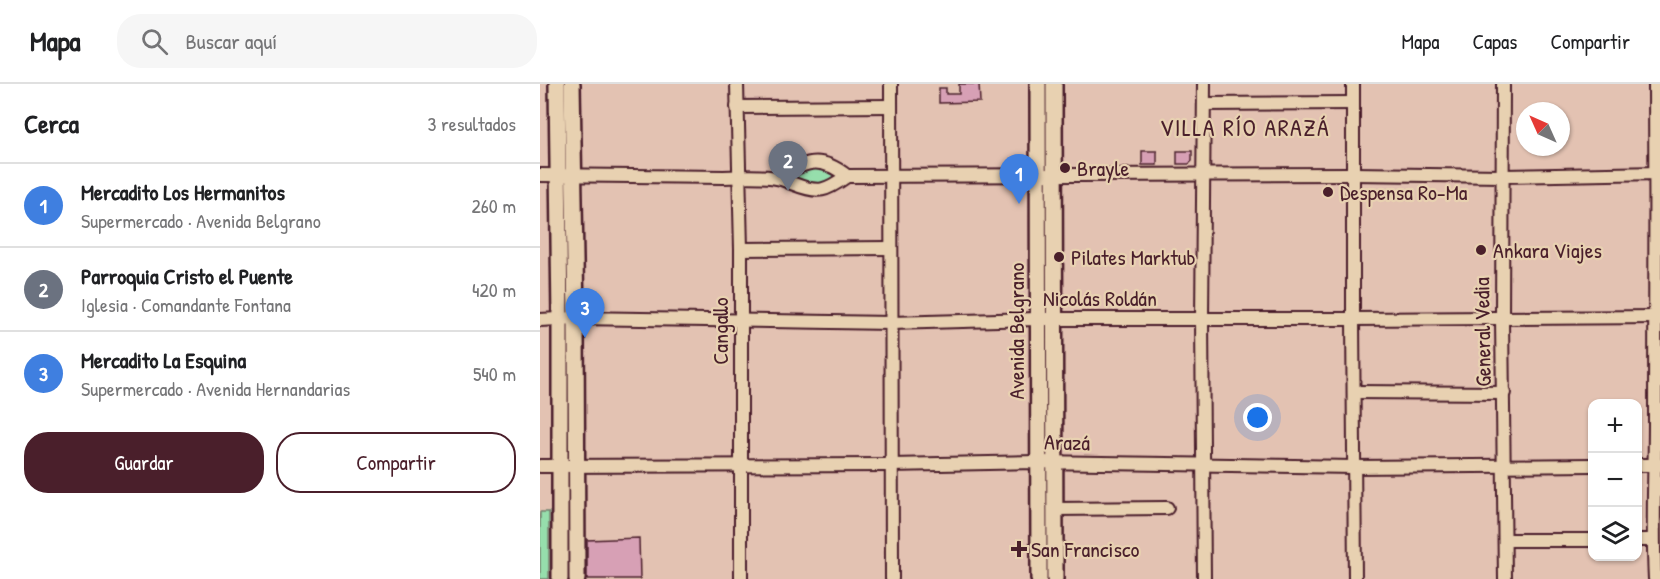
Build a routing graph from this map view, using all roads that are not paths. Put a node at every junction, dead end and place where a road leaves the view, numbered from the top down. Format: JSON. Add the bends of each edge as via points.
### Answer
{"nodes":[{"id":1,"x":557,"y":84,"type":"edge"},
{"id":2,"x":572,"y":84,"type":"edge"},
{"id":3,"x":737,"y":84,"type":"edge"},
{"id":4,"x":891,"y":84,"type":"edge"},
{"id":5,"x":1038,"y":84,"type":"edge"},
{"id":6,"x":1054,"y":84,"type":"edge"},
{"id":7,"x":1204,"y":84,"type":"edge"},
{"id":8,"x":1353,"y":84,"type":"edge"},
{"id":9,"x":1503,"y":84,"type":"edge"},
{"id":10,"x":1655,"y":84,"type":"edge"},
{"id":11,"x":1353,"y":102,"type":"junction"},
{"id":12,"x":1204,"y":104,"type":"junction"},
{"id":13,"x":891,"y":106,"type":"junction"},
{"id":14,"x":737,"y":107,"type":"junction"},
{"id":15,"x":1658,"y":173,"type":"edge"},
{"id":16,"x":1354,"y":174,"type":"junction"},
{"id":17,"x":540,"y":175,"type":"edge"},
{"id":18,"x":558,"y":175,"type":"junction"},
{"id":19,"x":574,"y":175,"type":"junction"},
{"id":20,"x":1047,"y":175,"type":"junction"},
{"id":21,"x":740,"y":176,"type":"junction"},
{"id":22,"x":847,"y":176,"type":"junction"},
{"id":23,"x":891,"y":176,"type":"junction"},
{"id":24,"x":1204,"y":176,"type":"junction"},
{"id":25,"x":1502,"y":176,"type":"junction"},
{"id":26,"x":778,"y":178,"type":"junction"},
{"id":27,"x":891,"y":248,"type":"junction"},
{"id":28,"x":741,"y":249,"type":"junction"},
{"id":29,"x":1658,"y":317,"type":"edge"},
{"id":30,"x":568,"y":319,"type":"junction"},
{"id":31,"x":741,"y":319,"type":"junction"},
{"id":32,"x":1038,"y":319,"type":"junction"},
{"id":33,"x":1202,"y":319,"type":"junction"},
{"id":34,"x":1502,"y":319,"type":"junction"},
{"id":35,"x":540,"y":320,"type":"edge"},
{"id":36,"x":1054,"y":320,"type":"junction"},
{"id":37,"x":1353,"y":320,"type":"junction"},
{"id":38,"x":891,"y":322,"type":"junction"},
{"id":39,"x":1354,"y":392,"type":"junction"},
{"id":40,"x":1504,"y":393,"type":"junction"},
{"id":41,"x":1038,"y":462,"type":"junction"},
{"id":42,"x":1054,"y":464,"type":"junction"},
{"id":43,"x":576,"y":465,"type":"junction"},
{"id":44,"x":741,"y":465,"type":"junction"},
{"id":45,"x":891,"y":465,"type":"junction"},
{"id":46,"x":1204,"y":465,"type":"junction"},
{"id":47,"x":1588,"y":465,"type":"edge"},
{"id":48,"x":1657,"y":465,"type":"edge"},
{"id":49,"x":540,"y":466,"type":"edge"},
{"id":50,"x":559,"y":466,"type":"junction"},
{"id":51,"x":1503,"y":466,"type":"junction"},
{"id":52,"x":1354,"y":467,"type":"junction"},
{"id":53,"x":1167,"y":507,"type":"dead end"},
{"id":54,"x":1054,"y":509,"type":"junction"},
{"id":55,"x":1505,"y":540,"type":"junction"},
{"id":56,"x":1588,"y":540,"type":"edge"},
{"id":57,"x":1642,"y":540,"type":"edge"},
{"id":58,"x":1653,"y":540,"type":"junction"},
{"id":59,"x":560,"y":579,"type":"edge"},
{"id":60,"x":577,"y":579,"type":"edge"},
{"id":61,"x":741,"y":579,"type":"edge"},
{"id":62,"x":892,"y":579,"type":"edge"},
{"id":63,"x":1039,"y":579,"type":"edge"},
{"id":64,"x":1055,"y":579,"type":"edge"},
{"id":65,"x":1204,"y":579,"type":"edge"},
{"id":66,"x":1354,"y":579,"type":"edge"},
{"id":67,"x":1505,"y":579,"type":"edge"},
{"id":68,"x":1655,"y":579,"type":"edge"}],
"edges":[{"from":1,"to":18,"type":"main road"},
{"from":2,"to":19,"type":"main road"},
{"from":3,"to":14,"type":"street","name":"Cangallo"},
{"from":4,"to":13,"type":"street"},
{"from":5,"to":20,"type":"main road","name":"Avenida Belgrano"},
{"from":6,"to":20,"type":"main road","name":"Avenida Belgrano"},
{"from":7,"to":12,"type":"street"},
{"from":8,"to":11,"type":"street"},
{"from":9,"to":25,"type":"street","name":"General Vedia"},
{"from":10,"to":15,"type":"street"},
{"from":11,"to":12,"type":"street"},
{"from":11,"to":16,"type":"street"},
{"from":12,"to":24,"type":"street"},
{"from":13,"to":14,"type":"street"},
{"from":13,"to":23,"type":"street"},
{"from":14,"to":21,"type":"street","name":"Cangallo"},
{"from":15,"to":25,"type":"street"},
{"from":15,"to":29,"type":"street"},
{"from":16,"to":24,"type":"street"},
{"from":16,"to":25,"type":"street"},
{"from":16,"to":37,"type":"street"},
{"from":17,"to":18,"type":"street"},
{"from":18,"to":19,"type":"street"},
{"from":18,"to":30,"type":"main road"},
{"from":19,"to":21,"type":"street"},
{"from":19,"to":30,"type":"main road"},
{"from":20,"to":23,"type":"street"},
{"from":20,"to":24,"type":"street"},
{"from":20,"to":32,"type":"main road","name":"Avenida Belgrano"},
{"from":20,"to":36,"type":"main road","name":"Avenida Belgrano"},
{"from":21,"to":26,"type":"street"},
{"from":21,"to":28,"type":"street","name":"Cangallo"},
{"from":22,"to":23,"type":"street"},
{"from":22,"to":26,"type":"street","via":[[817,191]]},
{"from":22,"to":26,"type":"street","via":[[836,167],[813,161]]},
{"from":23,"to":27,"type":"street"},
{"from":24,"to":33,"type":"street"},
{"from":25,"to":34,"type":"street","name":"General Vedia"},
{"from":27,"to":28,"type":"street"},
{"from":27,"to":38,"type":"street"},
{"from":28,"to":31,"type":"street","name":"Cangallo"},
{"from":29,"to":34,"type":"street","name":"Nicolás Roldán"},
{"from":29,"to":48,"type":"street"},
{"from":30,"to":31,"type":"street","name":"Nicolás Roldán"},
{"from":30,"to":35,"type":"street","name":"Nicolás Roldán"},
{"from":30,"to":43,"type":"main road"},
{"from":30,"to":50,"type":"main road"},
{"from":31,"to":38,"type":"street","name":"Nicolás Roldán"},
{"from":31,"to":44,"type":"street","name":"Cangallo"},
{"from":32,"to":36,"type":"street","name":"Nicolás Roldán"},
{"from":32,"to":38,"type":"street","name":"Nicolás Roldán"},
{"from":32,"to":41,"type":"main road","name":"Avenida Belgrano"},
{"from":33,"to":36,"type":"street","name":"Nicolás Roldán"},
{"from":33,"to":37,"type":"street","name":"Nicolás Roldán"},
{"from":33,"to":46,"type":"street"},
{"from":34,"to":37,"type":"street","name":"Nicolás Roldán"},
{"from":34,"to":40,"type":"street","name":"General Vedia"},
{"from":36,"to":42,"type":"main road","name":"Avenida Belgrano"},
{"from":37,"to":39,"type":"street"},
{"from":38,"to":45,"type":"street"},
{"from":39,"to":40,"type":"street"},
{"from":39,"to":52,"type":"street"},
{"from":40,"to":51,"type":"street","name":"General Vedia"},
{"from":41,"to":42,"type":"street","name":"Arazá"},
{"from":41,"to":45,"type":"street","name":"Arazá"},
{"from":41,"to":63,"type":"main road","name":"Avenida Belgrano"},
{"from":42,"to":46,"type":"street","name":"Arazá"},
{"from":42,"to":54,"type":"main road","name":"Avenida Belgrano"},
{"from":43,"to":44,"type":"street","name":"Arazá"},
{"from":43,"to":50,"type":"street","name":"Arazá"},
{"from":43,"to":60,"type":"main road"},
{"from":44,"to":45,"type":"street","name":"Arazá"},
{"from":44,"to":61,"type":"street","name":"Cangallo"},
{"from":45,"to":62,"type":"street"},
{"from":46,"to":52,"type":"street","name":"Arazá"},
{"from":46,"to":65,"type":"street"},
{"from":47,"to":51,"type":"street","name":"Arazá"},
{"from":48,"to":58,"type":"street"},
{"from":49,"to":50,"type":"street","name":"Arazá"},
{"from":50,"to":59,"type":"main road"},
{"from":51,"to":52,"type":"street","name":"Arazá"},
{"from":51,"to":55,"type":"street","name":"General Vedia"},
{"from":52,"to":66,"type":"street"},
{"from":53,"to":54,"type":"street"},
{"from":54,"to":64,"type":"main road","name":"Avenida Belgrano"},
{"from":55,"to":56,"type":"street"},
{"from":55,"to":67,"type":"street","name":"General Vedia"},
{"from":57,"to":58,"type":"street"},
{"from":58,"to":68,"type":"street"}]}
